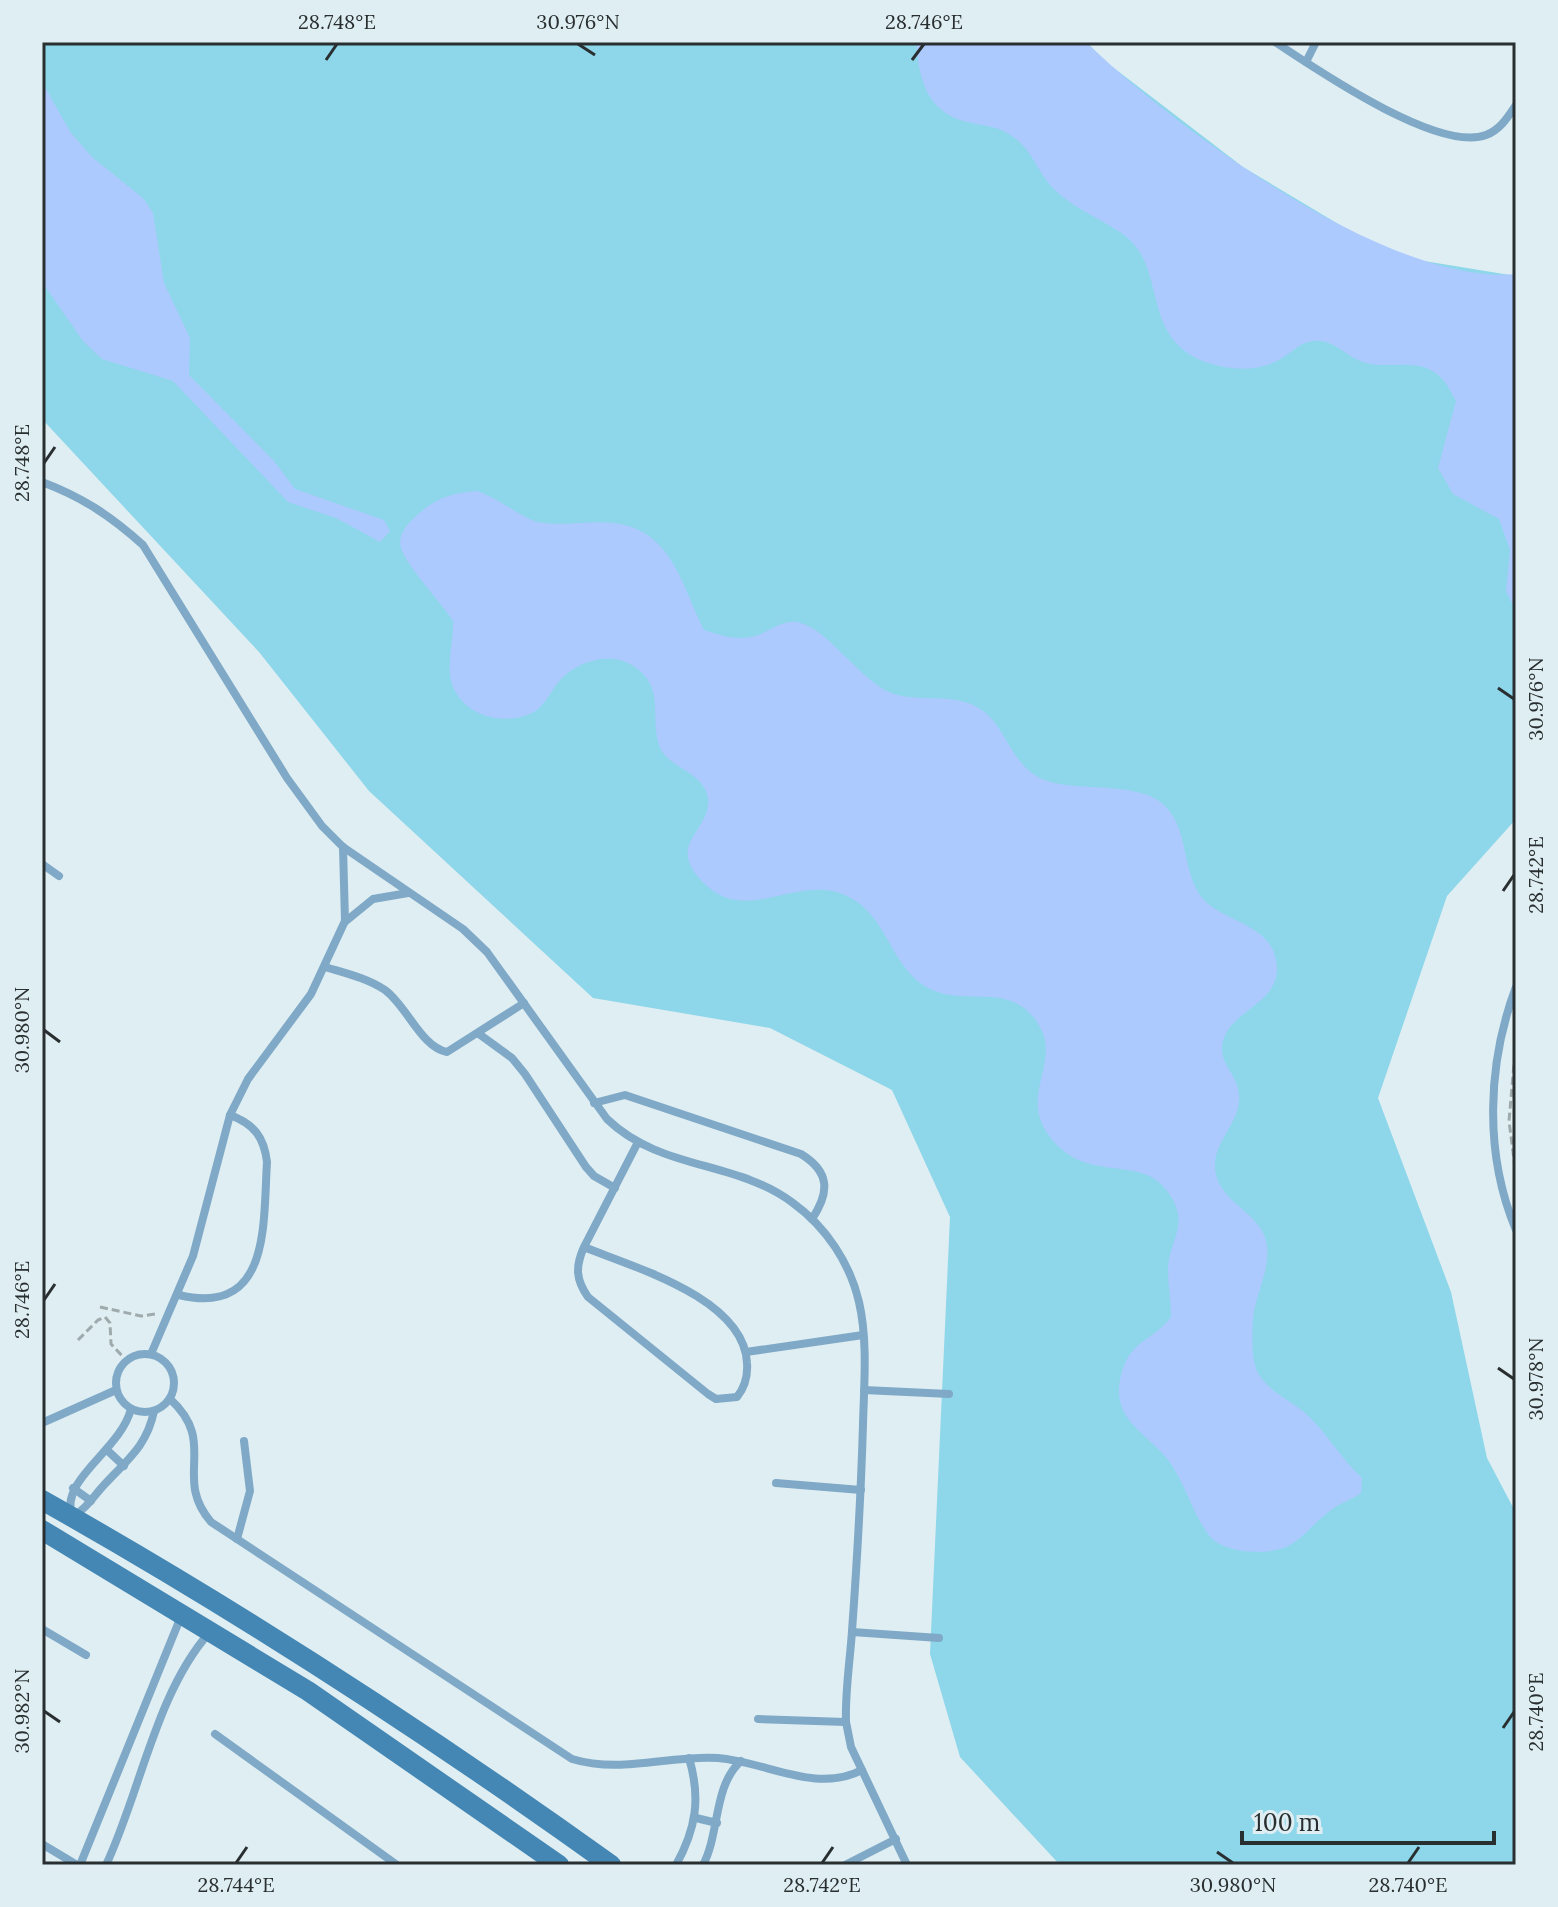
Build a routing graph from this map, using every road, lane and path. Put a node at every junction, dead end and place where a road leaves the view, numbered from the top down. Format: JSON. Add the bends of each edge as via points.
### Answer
{"nodes":[{"id":1,"x":1275,"y":42,"type":"edge"},
{"id":2,"x":1316,"y":42,"type":"edge"},
{"id":3,"x":1306,"y":62,"type":"junction"},
{"id":4,"x":1516,"y":105,"type":"edge"},
{"id":5,"x":42,"y":482,"type":"edge"},
{"id":6,"x":343,"y":847,"type":"junction"},
{"id":7,"x":42,"y":864,"type":"edge"},
{"id":8,"x":59,"y":876,"type":"dead end"},
{"id":9,"x":409,"y":893,"type":"junction"},
{"id":10,"x":345,"y":921,"type":"junction"},
{"id":11,"x":325,"y":967,"type":"junction"},
{"id":12,"x":1516,"y":987,"type":"edge"},
{"id":13,"x":524,"y":1003,"type":"junction"},
{"id":14,"x":479,"y":1034,"type":"junction"},
{"id":15,"x":1516,"y":1041,"type":"edge"},
{"id":16,"x":594,"y":1103,"type":"junction"},
{"id":17,"x":230,"y":1115,"type":"junction"},
{"id":18,"x":637,"y":1144,"type":"junction"},
{"id":19,"x":1516,"y":1175,"type":"edge"},
{"id":20,"x":615,"y":1188,"type":"junction"},
{"id":21,"x":812,"y":1219,"type":"junction"},
{"id":22,"x":1516,"y":1230,"type":"edge"},
{"id":23,"x":584,"y":1247,"type":"junction"},
{"id":24,"x":179,"y":1295,"type":"junction"},
{"id":25,"x":100,"y":1307,"type":"dead end"},
{"id":26,"x":169,"y":1319,"type":"junction"},
{"id":27,"x":863,"y":1335,"type":"junction"},
{"id":28,"x":78,"y":1340,"type":"dead end"},
{"id":29,"x":746,"y":1352,"type":"junction"},
{"id":30,"x":151,"y":1354,"type":"junction"},
{"id":31,"x":126,"y":1360,"type":"junction"},
{"id":32,"x":116,"y":1390,"type":"junction"},
{"id":33,"x":864,"y":1390,"type":"junction"},
{"id":34,"x":949,"y":1394,"type":"dead end"},
{"id":35,"x":170,"y":1399,"type":"junction"},
{"id":36,"x":131,"y":1409,"type":"junction"},
{"id":37,"x":154,"y":1411,"type":"junction"},
{"id":38,"x":42,"y":1423,"type":"edge"},
{"id":39,"x":244,"y":1441,"type":"dead end"},
{"id":40,"x":107,"y":1450,"type":"junction"},
{"id":41,"x":124,"y":1466,"type":"junction"},
{"id":42,"x":776,"y":1483,"type":"dead end"},
{"id":43,"x":73,"y":1488,"type":"junction"},
{"id":44,"x":861,"y":1490,"type":"junction"},
{"id":45,"x":42,"y":1500,"type":"edge"},
{"id":46,"x":91,"y":1501,"type":"junction"},
{"id":47,"x":72,"y":1517,"type":"junction"},
{"id":48,"x":50,"y":1535,"type":"edge"},
{"id":49,"x":237,"y":1539,"type":"junction"},
{"id":50,"x":182,"y":1613,"type":"junction"},
{"id":51,"x":42,"y":1629,"type":"edge"},
{"id":52,"x":211,"y":1630,"type":"junction"},
{"id":53,"x":852,"y":1632,"type":"junction"},
{"id":54,"x":939,"y":1638,"type":"dead end"},
{"id":55,"x":86,"y":1655,"type":"dead end"},
{"id":56,"x":758,"y":1719,"type":"dead end"},
{"id":57,"x":846,"y":1722,"type":"junction"},
{"id":58,"x":215,"y":1734,"type":"dead end"},
{"id":59,"x":689,"y":1758,"type":"junction"},
{"id":60,"x":741,"y":1761,"type":"junction"},
{"id":61,"x":862,"y":1770,"type":"junction"},
{"id":62,"x":696,"y":1818,"type":"junction"},
{"id":63,"x":717,"y":1823,"type":"junction"},
{"id":64,"x":896,"y":1839,"type":"junction"},
{"id":65,"x":42,"y":1844,"type":"edge"},
{"id":66,"x":78,"y":1865,"type":"edge"},
{"id":67,"x":106,"y":1865,"type":"edge"},
{"id":68,"x":397,"y":1865,"type":"edge"},
{"id":69,"x":559,"y":1865,"type":"edge"},
{"id":70,"x":611,"y":1865,"type":"edge"},
{"id":71,"x":676,"y":1865,"type":"edge"},
{"id":72,"x":703,"y":1865,"type":"edge"},
{"id":73,"x":845,"y":1865,"type":"edge"},
{"id":74,"x":907,"y":1865,"type":"edge"}],
"edges":[{"from":1,"to":3,"type":"lane"},
{"from":2,"to":3,"type":"lane"},
{"from":3,"to":4,"type":"lane","via":[[1390,111],[1450,136],[1484,136],[1497,130]]},
{"from":5,"to":6,"type":"lane","via":[[113,517],[143,545],[303,802]]},
{"from":6,"to":9,"type":"lane"},
{"from":6,"to":10,"type":"lane"},
{"from":7,"to":8,"type":"lane"},
{"from":9,"to":10,"type":"lane","via":[[373,899]]},
{"from":9,"to":13,"type":"lane","via":[[463,929]]},
{"from":10,"to":11,"type":"lane"},
{"from":11,"to":14,"type":"lane","via":[[383,989],[438,1051],[455,1050]]},
{"from":11,"to":17,"type":"lane","via":[[299,1012],[248,1079]]},
{"from":12,"to":22,"type":"lane","via":[[1496,1071],[1493,1111],[1497,1159]]},
{"from":13,"to":14,"type":"lane"},
{"from":13,"to":16,"type":"lane"},
{"from":14,"to":20,"type":"lane","via":[[512,1058],[586,1167]]},
{"from":15,"to":19,"type":"path","via":[[1509,1121]]},
{"from":16,"to":18,"type":"lane"},
{"from":16,"to":21,"type":"lane","via":[[625,1095],[801,1154],[824,1176],[827,1192]]},
{"from":17,"to":24,"type":"lane"},
{"from":17,"to":24,"type":"lane","via":[[245,1121],[265,1146],[259,1259],[250,1276],[227,1294],[198,1300]]},
{"from":18,"to":20,"type":"lane"},
{"from":18,"to":21,"type":"lane","via":[[768,1188]]},
{"from":20,"to":23,"type":"lane"},
{"from":21,"to":27,"type":"lane","via":[[849,1272]]},
{"from":23,"to":29,"type":"lane","via":[[695,1294],[718,1311]]},
{"from":23,"to":29,"type":"lane","via":[[577,1273],[588,1297],[716,1399],[737,1397],[743,1389]]},
{"from":24,"to":26,"type":"lane"},
{"from":25,"to":26,"type":"path"},
{"from":26,"to":30,"type":"lane"},
{"from":27,"to":29,"type":"lane"},
{"from":27,"to":33,"type":"lane"},
{"from":28,"to":31,"type":"path","via":[[105,1317],[111,1344]]},
{"from":30,"to":31,"type":"lane"},
{"from":30,"to":35,"type":"lane","via":[[170,1367]]},
{"from":31,"to":32,"type":"lane"},
{"from":32,"to":36,"type":"lane"},
{"from":32,"to":38,"type":"lane"},
{"from":33,"to":34,"type":"lane"},
{"from":33,"to":44,"type":"lane"},
{"from":35,"to":37,"type":"lane"},
{"from":35,"to":49,"type":"lane","via":[[186,1413],[195,1433],[193,1490],[199,1508]]},
{"from":36,"to":37,"type":"lane"},
{"from":36,"to":40,"type":"lane","via":[[123,1432]]},
{"from":37,"to":41,"type":"lane","via":[[144,1441]]},
{"from":39,"to":49,"type":"lane","via":[[250,1491]]},
{"from":40,"to":41,"type":"lane"},
{"from":40,"to":43,"type":"lane"},
{"from":41,"to":46,"type":"lane"},
{"from":42,"to":44,"type":"lane"},
{"from":43,"to":46,"type":"lane"},
{"from":43,"to":47,"type":"lane"},
{"from":44,"to":53,"type":"lane"},
{"from":45,"to":47,"type":"street"},
{"from":46,"to":47,"type":"lane"},
{"from":47,"to":48,"type":"street"},
{"from":47,"to":70,"type":"street","via":[[374,1699]]},
{"from":48,"to":50,"type":"street"},
{"from":49,"to":59,"type":"lane","via":[[572,1759],[613,1768]]},
{"from":50,"to":52,"type":"street"},
{"from":50,"to":66,"type":"lane"},
{"from":51,"to":55,"type":"lane"},
{"from":52,"to":67,"type":"lane","via":[[190,1658],[168,1706]]},
{"from":52,"to":69,"type":"street","via":[[392,1747]]},
{"from":53,"to":54,"type":"lane"},
{"from":53,"to":57,"type":"lane"},
{"from":56,"to":57,"type":"lane"},
{"from":57,"to":61,"type":"lane"},
{"from":58,"to":68,"type":"lane"},
{"from":59,"to":60,"type":"lane"},
{"from":59,"to":62,"type":"lane","via":[[698,1798]]},
{"from":60,"to":61,"type":"lane","via":[[829,1781]]},
{"from":60,"to":63,"type":"lane","via":[[727,1777]]},
{"from":61,"to":64,"type":"lane"},
{"from":62,"to":63,"type":"lane"},
{"from":62,"to":71,"type":"lane"},
{"from":63,"to":72,"type":"lane"},
{"from":64,"to":73,"type":"lane"},
{"from":64,"to":74,"type":"lane"},
{"from":65,"to":66,"type":"lane"}]}
